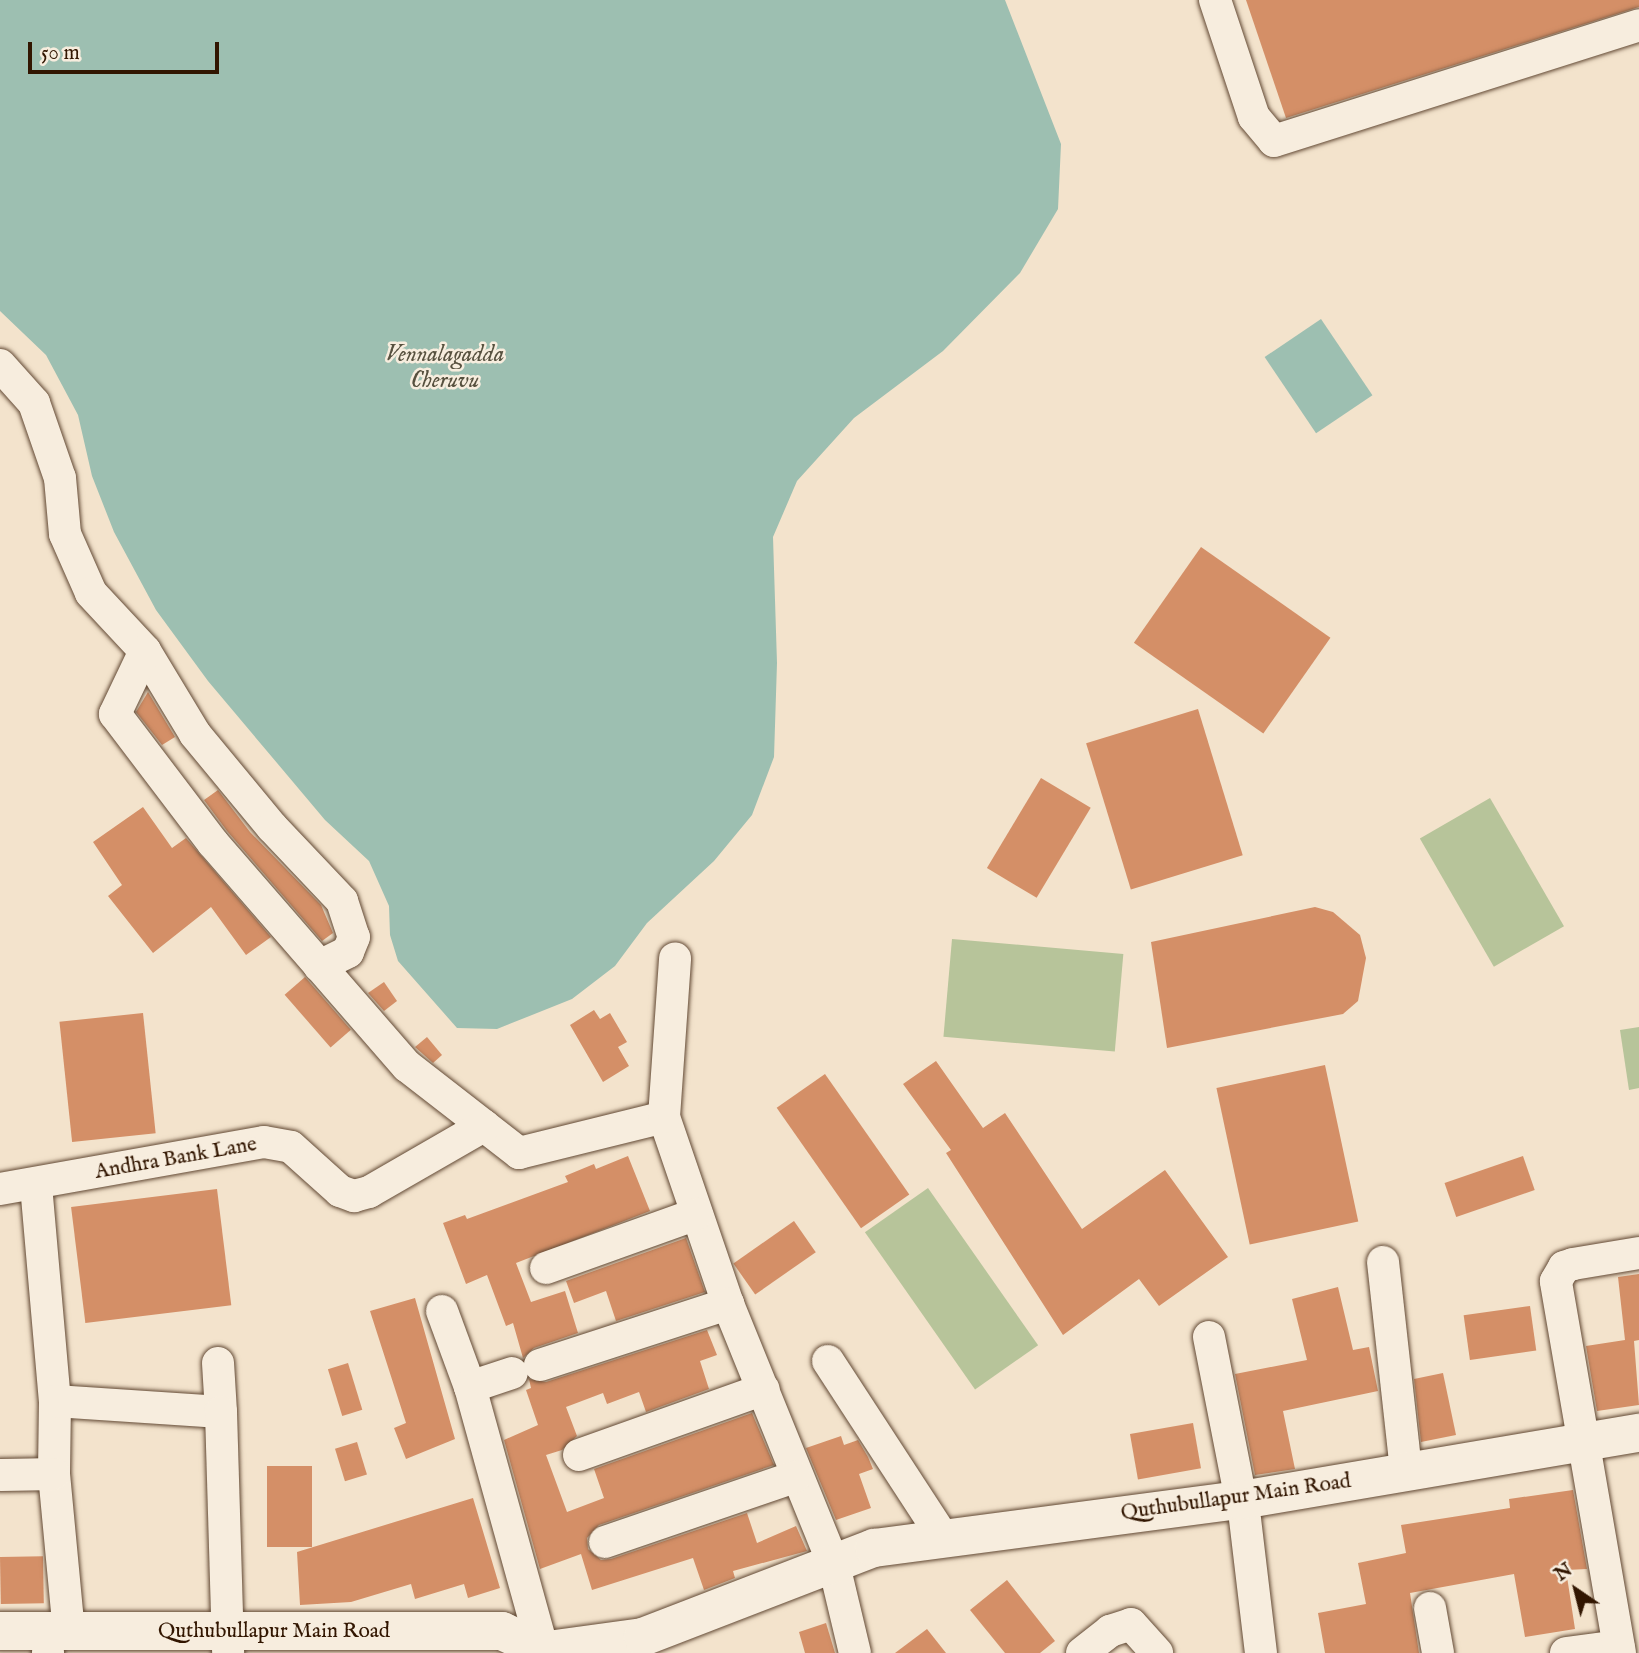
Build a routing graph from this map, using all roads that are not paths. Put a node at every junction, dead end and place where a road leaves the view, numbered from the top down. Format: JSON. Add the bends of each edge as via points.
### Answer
{"nodes":[{"id":1,"x":1214,"y":0,"type":"edge"},
{"id":2,"x":1639,"y":25,"type":"edge"},
{"id":3,"x":0,"y":365,"type":"edge"},
{"id":4,"x":145,"y":651,"type":"junction"},
{"id":5,"x":675,"y":958,"type":"dead end"},
{"id":6,"x":319,"y":966,"type":"junction"},
{"id":7,"x":664,"y":1117,"type":"junction"},
{"id":8,"x":484,"y":1126,"type":"junction"},
{"id":9,"x":36,"y":1185,"type":"junction"},
{"id":10,"x":0,"y":1189,"type":"edge"},
{"id":11,"x":697,"y":1213,"type":"junction"},
{"id":12,"x":1639,"y":1253,"type":"edge"},
{"id":13,"x":1383,"y":1262,"type":"dead end"},
{"id":14,"x":546,"y":1268,"type":"dead end"},
{"id":15,"x":728,"y":1304,"type":"junction"},
{"id":16,"x":442,"y":1311,"type":"dead end"},
{"id":17,"x":1209,"y":1337,"type":"dead end"},
{"id":18,"x":828,"y":1360,"type":"dead end"},
{"id":19,"x":218,"y":1363,"type":"dead end"},
{"id":20,"x":470,"y":1387,"type":"junction"},
{"id":21,"x":764,"y":1389,"type":"junction"},
{"id":22,"x":55,"y":1401,"type":"junction"},
{"id":23,"x":221,"y":1412,"type":"junction"},
{"id":24,"x":1639,"y":1433,"type":"edge"},
{"id":25,"x":1588,"y":1452,"type":"junction"},
{"id":26,"x":579,"y":1455,"type":"dead end"},
{"id":27,"x":1639,"y":1460,"type":"edge"},
{"id":28,"x":1406,"y":1472,"type":"junction"},
{"id":29,"x":54,"y":1474,"type":"junction"},
{"id":30,"x":0,"y":1475,"type":"edge"},
{"id":31,"x":795,"y":1477,"type":"junction"},
{"id":32,"x":1243,"y":1510,"type":"junction"},
{"id":33,"x":944,"y":1539,"type":"junction"},
{"id":34,"x":605,"y":1542,"type":"dead end"},
{"id":35,"x":834,"y":1565,"type":"junction"},
{"id":36,"x":1430,"y":1608,"type":"dead end"},
{"id":37,"x":0,"y":1631,"type":"edge"},
{"id":38,"x":228,"y":1643,"type":"edge"},
{"id":39,"x":655,"y":1645,"type":"edge"},
{"id":40,"x":56,"y":1648,"type":"edge"},
{"id":41,"x":1619,"y":1650,"type":"edge"},
{"id":42,"x":535,"y":1651,"type":"edge"},
{"id":43,"x":0,"y":1652,"type":"edge"},
{"id":44,"x":855,"y":1653,"type":"edge"},
{"id":45,"x":1082,"y":1653,"type":"edge"},
{"id":46,"x":1157,"y":1653,"type":"edge"},
{"id":47,"x":1262,"y":1653,"type":"edge"},
{"id":48,"x":1438,"y":1653,"type":"edge"},
{"id":49,"x":1566,"y":1653,"type":"edge"}],
"edges":[{"from":1,"to":2,"type":"street","via":[[1254,117],[1273,141]]},
{"from":3,"to":4,"type":"street","via":[[34,403],[60,478],[65,534],[91,593]]},
{"from":4,"to":6,"type":"street","via":[[115,714],[213,843]]},
{"from":4,"to":6,"type":"street","via":[[195,734],[272,827],[342,901],[354,937],[348,952]]},
{"from":5,"to":7,"type":"street"},
{"from":6,"to":8,"type":"street","via":[[407,1066]]},
{"from":7,"to":8,"type":"street","via":[[519,1153]]},
{"from":7,"to":11,"type":"street"},
{"from":8,"to":9,"type":"street","name":"Andhra Bank Lane","via":[[369,1192],[354,1196],[340,1191],[291,1147],[264,1142]]},
{"from":9,"to":10,"type":"street","name":"Andhra Bank Lane"},
{"from":9,"to":22,"type":"street"},
{"from":11,"to":14,"type":"street"},
{"from":11,"to":15,"type":"street"},
{"from":12,"to":25,"type":"street","via":[[1564,1267],[1556,1281]]},
{"from":13,"to":28,"type":"street"},
{"from":15,"to":20,"type":"street"},
{"from":15,"to":21,"type":"street"},
{"from":16,"to":20,"type":"street"},
{"from":17,"to":32,"type":"street"},
{"from":18,"to":33,"type":"street"},
{"from":19,"to":23,"type":"street"},
{"from":20,"to":42,"type":"street"},
{"from":21,"to":26,"type":"street"},
{"from":21,"to":31,"type":"street"},
{"from":22,"to":23,"type":"street"},
{"from":22,"to":29,"type":"street"},
{"from":23,"to":38,"type":"street"},
{"from":24,"to":25,"type":"main road","name":"Quthubullapur Main Road"},
{"from":25,"to":27,"type":"main road","name":"Quthubullapur Main Road"},
{"from":25,"to":28,"type":"main road","name":"Quthubullapur Main Road"},
{"from":25,"to":32,"type":"main road","name":"Quthubullapur Main Road"},
{"from":25,"to":41,"type":"street"},
{"from":28,"to":32,"type":"main road","name":"Quthubullapur Main Road"},
{"from":29,"to":30,"type":"street"},
{"from":29,"to":40,"type":"street"},
{"from":31,"to":34,"type":"street"},
{"from":31,"to":35,"type":"street"},
{"from":32,"to":33,"type":"main road","name":"Quthubullapur Main Road"},
{"from":32,"to":35,"type":"main road","name":"Quthubullapur Main Road","via":[[873,1573]]},
{"from":32,"to":47,"type":"street"},
{"from":33,"to":35,"type":"main road","name":"Quthubullapur Main Road","via":[[874,1548]]},
{"from":35,"to":39,"type":"main road","name":"Quthubullapur Main Road"},
{"from":35,"to":44,"type":"street"},
{"from":36,"to":48,"type":"street"},
{"from":37,"to":40,"type":"main road","name":"Quthubullapur Main Road"},
{"from":38,"to":40,"type":"main road","name":"Quthubullapur Main Road"},
{"from":38,"to":42,"type":"main road","name":"Quthubullapur Main Road","via":[[502,1631]]},
{"from":39,"to":42,"type":"main road","name":"Quthubullapur Main Road"},
{"from":40,"to":43,"type":"main road","name":"Quthubullapur Main Road"},
{"from":41,"to":49,"type":"street"},
{"from":45,"to":46,"type":"street","via":[[1110,1631],[1131,1624]]}]}
